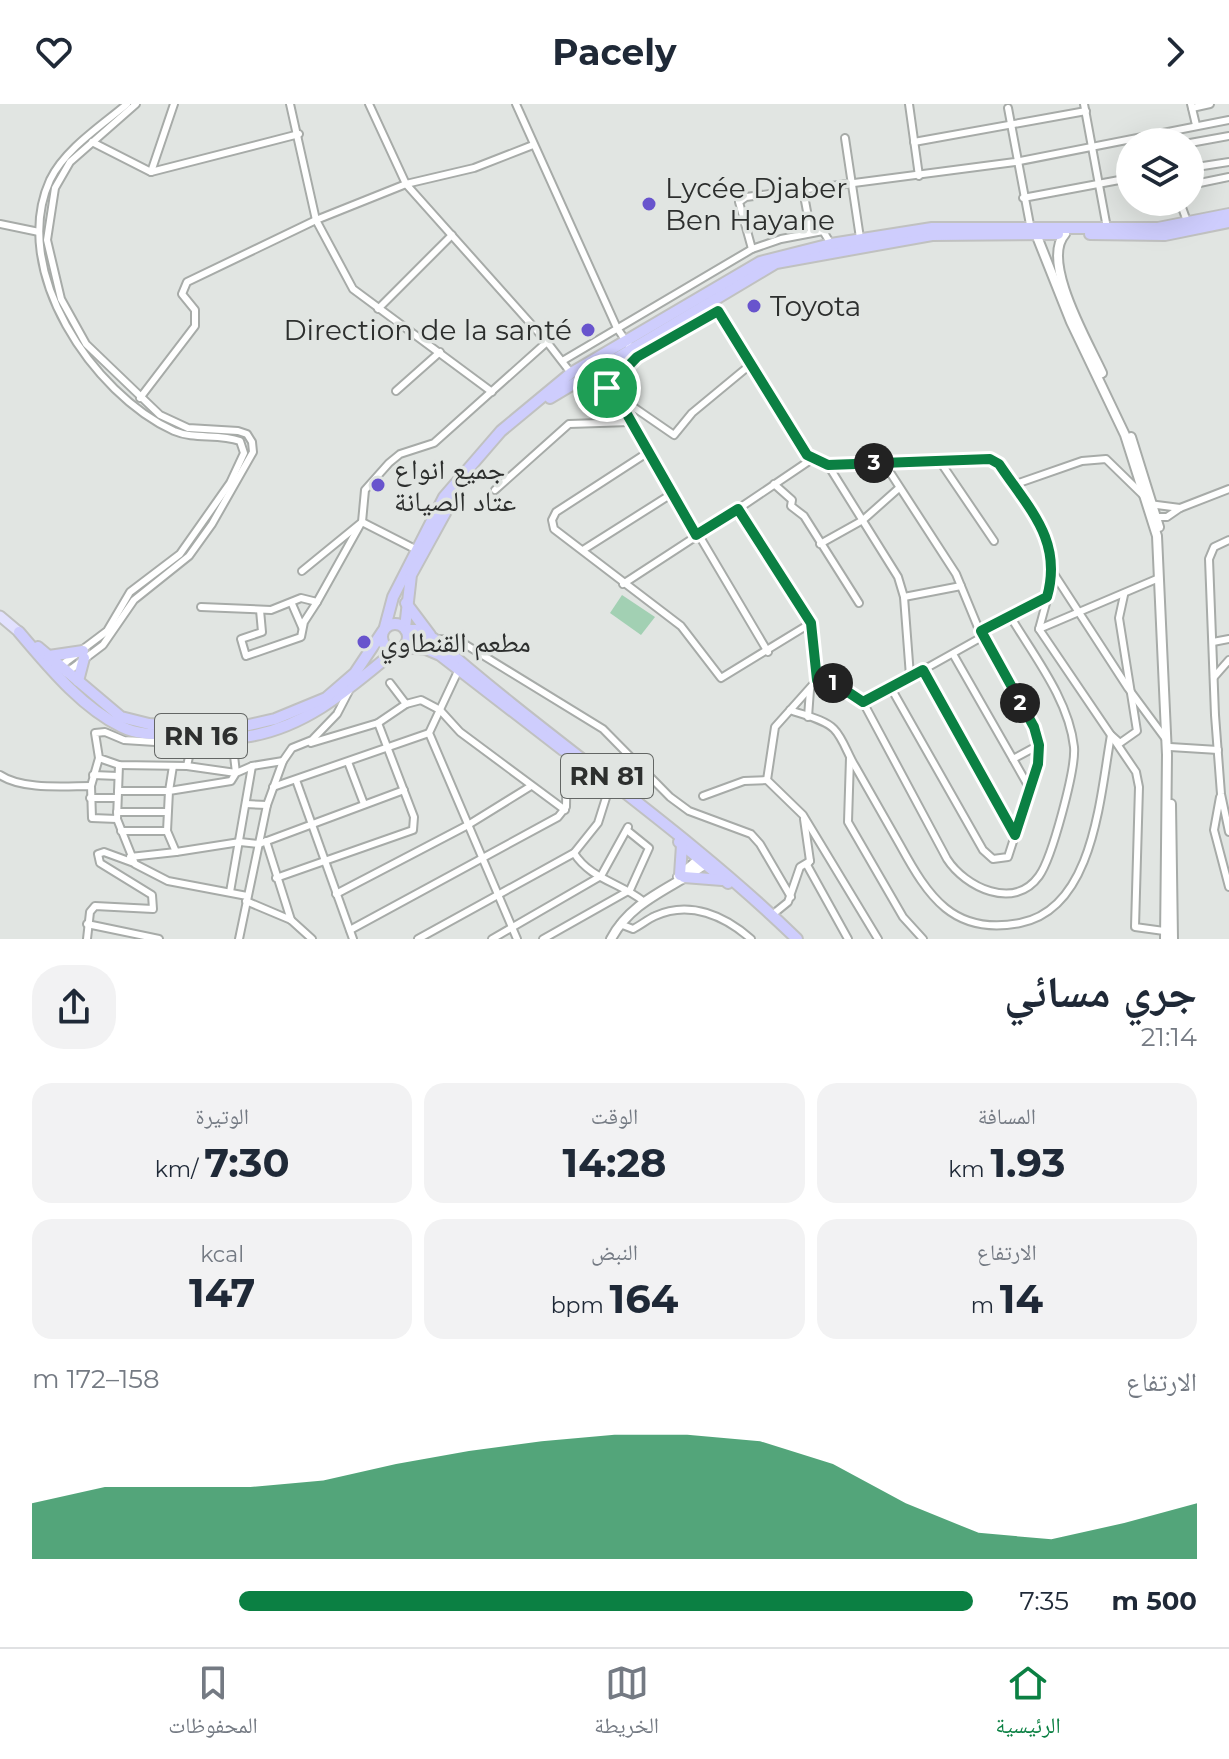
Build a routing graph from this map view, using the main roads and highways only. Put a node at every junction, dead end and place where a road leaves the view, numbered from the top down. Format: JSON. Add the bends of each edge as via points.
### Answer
{"nodes":[{"id":1,"x":1229,"y":214,"type":"edge"},
{"id":2,"x":1229,"y":222,"type":"edge"},
{"id":3,"x":1033,"y":231,"type":"junction"},
{"id":4,"x":630,"y":349,"type":"junction"},
{"id":5,"x":572,"y":378,"type":"junction"},
{"id":6,"x":406,"y":602,"type":"junction"},
{"id":7,"x":0,"y":616,"type":"edge"},
{"id":8,"x":384,"y":629,"type":"junction"},
{"id":9,"x":406,"y":629,"type":"junction"},
{"id":10,"x":19,"y":632,"type":"junction"},
{"id":11,"x":434,"y":639,"type":"junction"},
{"id":12,"x":399,"y":648,"type":"junction"},
{"id":13,"x":49,"y":656,"type":"junction"},
{"id":14,"x":61,"y":672,"type":"junction"},
{"id":15,"x":78,"y":681,"type":"junction"},
{"id":16,"x":350,"y":684,"type":"junction"},
{"id":17,"x":682,"y":845,"type":"junction"},
{"id":18,"x":705,"y":859,"type":"junction"},
{"id":19,"x":727,"y":882,"type":"junction"},
{"id":20,"x":788,"y":939,"type":"edge"},
{"id":21,"x":797,"y":939,"type":"edge"}],
"edges":[{"from":1,"to":3,"type":"highway","number":"RN 16","via":[[1188,224]]},
{"from":2,"to":3,"type":"highway","number":"RN 16","via":[[1165,235]]},
{"from":3,"to":4,"type":"highway","number":"RN 16","via":[[932,235],[762,269]]},
{"from":3,"to":4,"type":"highway","number":"RN 16","via":[[956,226],[860,238],[760,262]]},
{"from":4,"to":5,"type":"highway","number":"RN 16"},
{"from":5,"to":6,"type":"highway","number":"RN 16","via":[[500,441],[459,487],[411,575]]},
{"from":5,"to":8,"type":"highway","number":"RN 16","via":[[501,431],[462,472],[415,549]]},
{"from":6,"to":9,"type":"highway","number":"RN 16"},
{"from":6,"to":11,"type":"highway"},
{"from":7,"to":10,"type":"main road","number":"RN 16"},
{"from":8,"to":9,"type":"highway","via":[[395,623]]},
{"from":8,"to":12,"type":"highway","via":[[385,645]]},
{"from":8,"to":16,"type":"highway","number":"RN 16"},
{"from":9,"to":11,"type":"highway","number":"RN 81"},
{"from":9,"to":12,"type":"highway","via":[[408,639]]},
{"from":10,"to":13,"type":"highway","number":"RN 16"},
{"from":10,"to":14,"type":"highway","number":"RN 16"},
{"from":11,"to":18,"type":"highway","number":"RN 81"},
{"from":12,"to":16,"type":"highway","number":"RN 16"},
{"from":12,"to":17,"type":"highway","number":"RN 81","via":[[433,651],[459,669]]},
{"from":13,"to":14,"type":"highway","number":"RN 16"},
{"from":13,"to":15,"type":"highway","via":[[83,655]]},
{"from":14,"to":15,"type":"highway","number":"RN 16"},
{"from":14,"to":16,"type":"highway","number":"RN 16","via":[[106,716],[130,731],[228,737],[256,734],[322,709]]},
{"from":15,"to":16,"type":"highway","number":"RN 16","via":[[132,721],[227,730],[315,704]]},
{"from":17,"to":18,"type":"highway","number":"RN 81"},
{"from":17,"to":19,"type":"highway","via":[[680,878]]},
{"from":18,"to":19,"type":"highway","number":"RN 81"},
{"from":18,"to":21,"type":"highway","number":"RN 81"},
{"from":19,"to":20,"type":"highway","number":"RN 81"}]}
